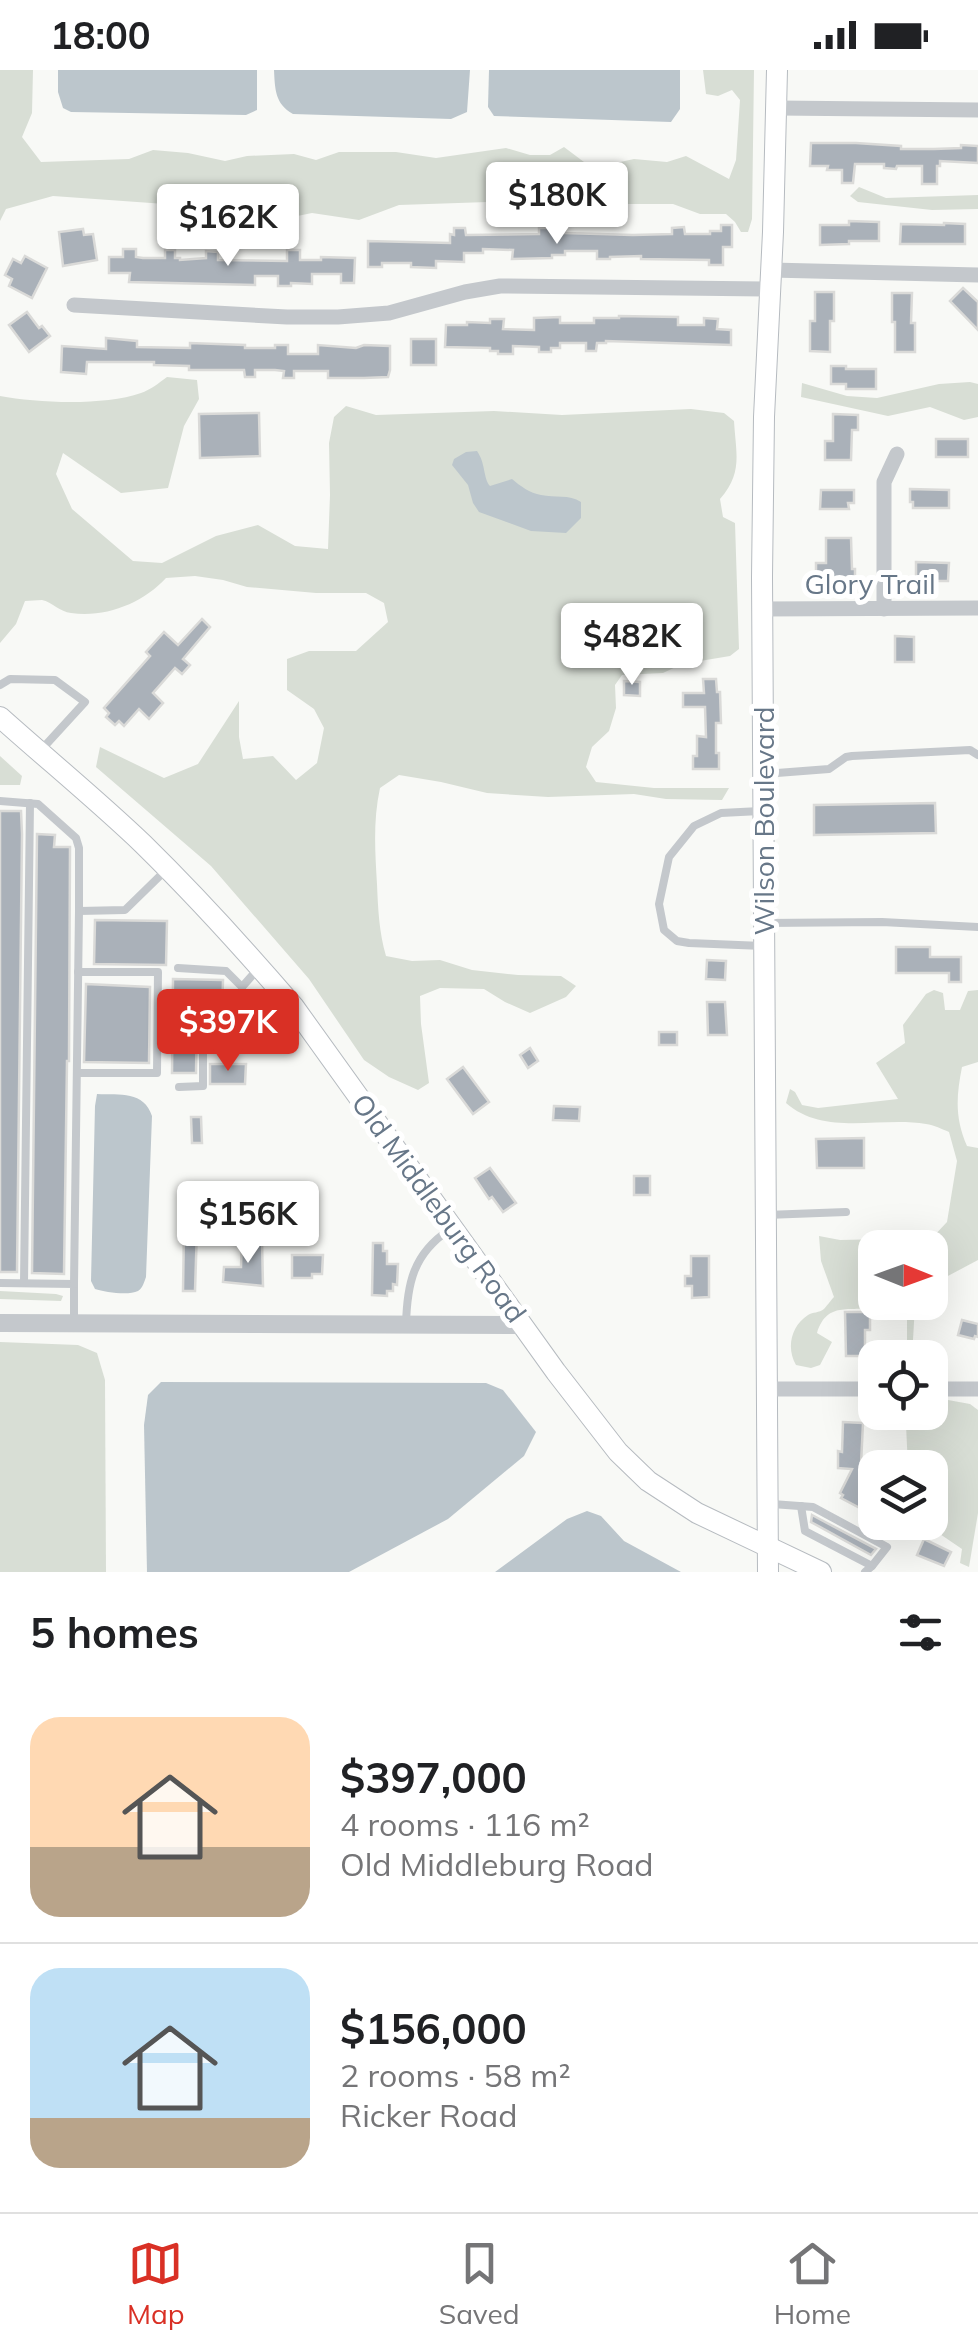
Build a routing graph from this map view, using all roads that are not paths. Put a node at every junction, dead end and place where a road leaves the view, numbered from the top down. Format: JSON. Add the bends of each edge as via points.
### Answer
{"nodes":[{"id":1,"x":777,"y":70,"type":"edge"},
{"id":2,"x":777,"y":108,"type":"junction"},
{"id":3,"x":978,"y":110,"type":"edge"},
{"id":4,"x":978,"y":274,"type":"edge"},
{"id":5,"x":770,"y":280,"type":"junction"},
{"id":6,"x":74,"y":305,"type":"dead end"},
{"id":7,"x":897,"y":454,"type":"dead end"},
{"id":8,"x":884,"y":608,"type":"junction"},
{"id":9,"x":978,"y":608,"type":"edge"},
{"id":10,"x":763,"y":609,"type":"junction"},
{"id":11,"x":0,"y":685,"type":"edge"},
{"id":12,"x":0,"y":717,"type":"edge"},
{"id":13,"x":39,"y":752,"type":"junction"},
{"id":14,"x":978,"y":755,"type":"edge"},
{"id":15,"x":764,"y":774,"type":"junction"},
{"id":16,"x":0,"y":801,"type":"edge"},
{"id":17,"x":30,"y":803,"type":"junction"},
{"id":18,"x":764,"y":811,"type":"junction"},
{"id":19,"x":167,"y":869,"type":"junction"},
{"id":20,"x":79,"y":911,"type":"junction"},
{"id":21,"x":765,"y":923,"type":"junction"},
{"id":22,"x":978,"y":927,"type":"edge"},
{"id":23,"x":765,"y":946,"type":"junction"},
{"id":24,"x":178,"y":968,"type":"dead end"},
{"id":25,"x":260,"y":968,"type":"junction"},
{"id":26,"x":78,"y":972,"type":"junction"},
{"id":27,"x":242,"y":987,"type":"junction"},
{"id":28,"x":77,"y":1073,"type":"junction"},
{"id":29,"x":179,"y":1087,"type":"dead end"},
{"id":30,"x":846,"y":1212,"type":"dead end"},
{"id":31,"x":766,"y":1215,"type":"junction"},
{"id":32,"x":453,"y":1228,"type":"junction"},
{"id":33,"x":0,"y":1282,"type":"edge"},
{"id":34,"x":24,"y":1283,"type":"junction"},
{"id":35,"x":74,"y":1284,"type":"junction"},
{"id":36,"x":0,"y":1323,"type":"edge"},
{"id":37,"x":74,"y":1324,"type":"junction"},
{"id":38,"x":406,"y":1325,"type":"junction"},
{"id":39,"x":522,"y":1325,"type":"junction"},
{"id":40,"x":767,"y":1389,"type":"junction"},
{"id":41,"x":858,"y":1389,"type":"edge"},
{"id":42,"x":948,"y":1389,"type":"edge"},
{"id":43,"x":978,"y":1389,"type":"edge"},
{"id":44,"x":767,"y":1504,"type":"junction"},
{"id":45,"x":801,"y":1506,"type":"junction"},
{"id":46,"x":768,"y":1546,"type":"junction"},
{"id":47,"x":869,"y":1569,"type":"edge"},
{"id":48,"x":768,"y":1572,"type":"edge"},
{"id":49,"x":822,"y":1572,"type":"edge"}],
"edges":[{"from":1,"to":2,"type":"main road","name":"Wilson Boulevard"},
{"from":2,"to":3,"type":"street"},
{"from":2,"to":5,"type":"main road","name":"Wilson Boulevard"},
{"from":4,"to":5,"type":"street"},
{"from":5,"to":6,"type":"street","via":[[500,286],[389,313],[338,317]]},
{"from":5,"to":10,"type":"main road","name":"Wilson Boulevard"},
{"from":7,"to":8,"type":"street","via":[[884,482]]},
{"from":8,"to":9,"type":"street","name":"Glory Trail"},
{"from":8,"to":10,"type":"street","name":"Glory Trail"},
{"from":10,"to":15,"type":"main road","name":"Wilson Boulevard"},
{"from":11,"to":13,"type":"lane","via":[[10,679],[54,680],[85,702]]},
{"from":12,"to":13,"type":"main road","name":"Old Middleburg Road"},
{"from":13,"to":19,"type":"main road","name":"Old Middleburg Road"},
{"from":14,"to":15,"type":"lane","via":[[970,750],[852,756],[830,769]]},
{"from":15,"to":18,"type":"main road","name":"Wilson Boulevard"},
{"from":16,"to":17,"type":"lane"},
{"from":17,"to":20,"type":"lane","via":[[78,842]]},
{"from":17,"to":34,"type":"lane"},
{"from":18,"to":21,"type":"main road","name":"Wilson Boulevard"},
{"from":18,"to":23,"type":"lane","via":[[721,814],[694,826],[668,857],[659,904],[664,930],[677,941]]},
{"from":19,"to":20,"type":"lane","via":[[125,910]]},
{"from":19,"to":25,"type":"main road","name":"Old Middleburg Road"},
{"from":20,"to":26,"type":"lane"},
{"from":21,"to":22,"type":"lane"},
{"from":21,"to":23,"type":"main road","name":"Wilson Boulevard"},
{"from":23,"to":31,"type":"main road","name":"Wilson Boulevard"},
{"from":24,"to":27,"type":"lane","via":[[226,971]]},
{"from":25,"to":27,"type":"lane"},
{"from":25,"to":32,"type":"main road","name":"Old Middleburg Road"},
{"from":26,"to":28,"type":"lane"},
{"from":26,"to":28,"type":"lane","via":[[158,972],[158,1072]]},
{"from":27,"to":29,"type":"lane","via":[[240,1034],[212,1035],[203,1053],[202,1086]]},
{"from":28,"to":35,"type":"lane"},
{"from":30,"to":31,"type":"lane"},
{"from":31,"to":40,"type":"main road","name":"Wilson Boulevard"},
{"from":32,"to":38,"type":"lane","via":[[434,1240],[418,1264]]},
{"from":32,"to":39,"type":"main road","name":"Old Middleburg Road"},
{"from":33,"to":34,"type":"lane"},
{"from":34,"to":35,"type":"lane"},
{"from":35,"to":37,"type":"lane"},
{"from":36,"to":37,"type":"street"},
{"from":37,"to":38,"type":"street"},
{"from":38,"to":39,"type":"street"},
{"from":39,"to":46,"type":"main road","name":"Old Middleburg Road","via":[[609,1442],[648,1480]]},
{"from":40,"to":41,"type":"street"},
{"from":40,"to":44,"type":"main road","name":"Wilson Boulevard"},
{"from":42,"to":43,"type":"street"},
{"from":44,"to":45,"type":"lane"},
{"from":44,"to":46,"type":"main road","name":"Wilson Boulevard"},
{"from":45,"to":47,"type":"lane","via":[[805,1531]]},
{"from":45,"to":47,"type":"lane","via":[[887,1546]]},
{"from":46,"to":48,"type":"main road","name":"Wilson Boulevard"},
{"from":46,"to":49,"type":"main road","name":"Old Middleburg Road"}]}
